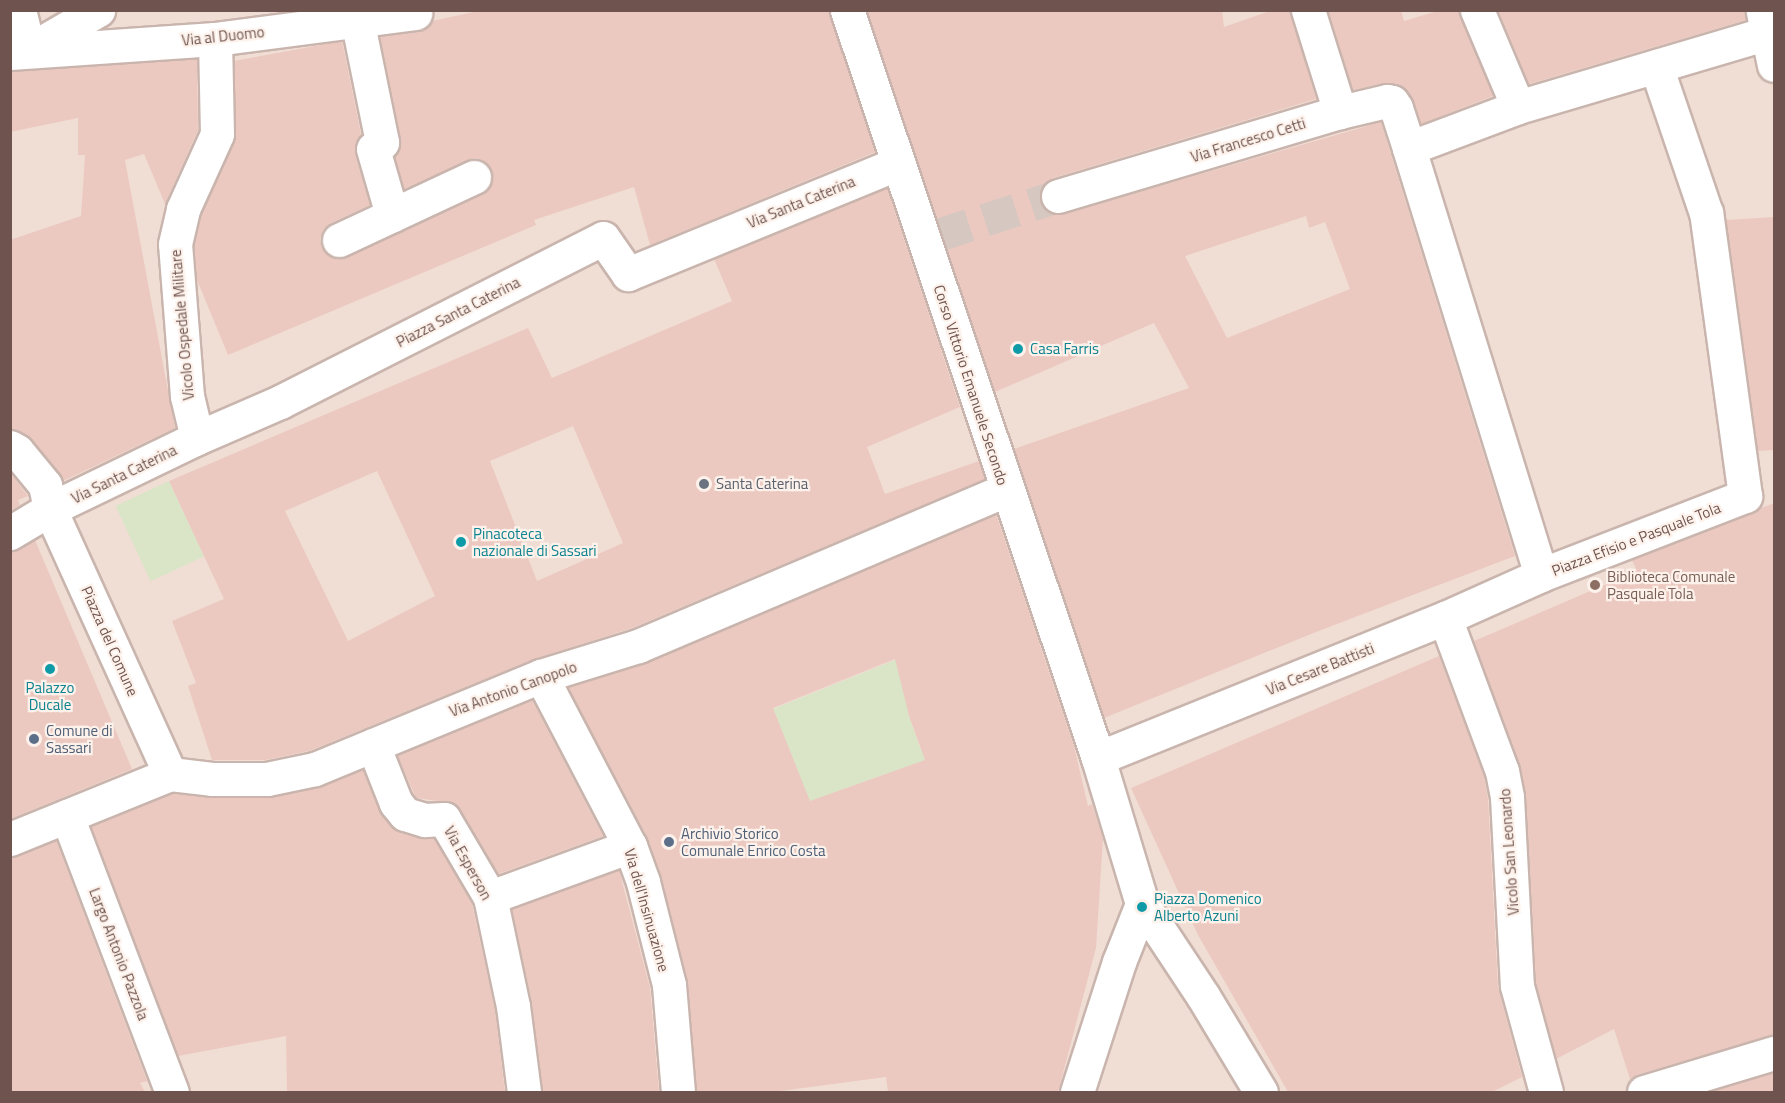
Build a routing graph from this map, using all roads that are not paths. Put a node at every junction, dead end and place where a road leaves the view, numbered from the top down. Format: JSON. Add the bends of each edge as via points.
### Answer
{"nodes":[{"id":1,"x":19,"y":10,"type":"edge"},
{"id":2,"x":98,"y":10,"type":"edge"},
{"id":3,"x":847,"y":10,"type":"edge"},
{"id":4,"x":1308,"y":10,"type":"edge"},
{"id":5,"x":1477,"y":10,"type":"edge"},
{"id":6,"x":418,"y":11,"type":"edge"},
{"id":7,"x":357,"y":19,"type":"junction"},
{"id":8,"x":1765,"y":22,"type":"edge"},
{"id":9,"x":215,"y":39,"type":"junction"},
{"id":10,"x":20,"y":52,"type":"edge"},
{"id":11,"x":1774,"y":65,"type":"edge"},
{"id":12,"x":1656,"y":66,"type":"junction"},
{"id":13,"x":1518,"y":107,"type":"junction"},
{"id":14,"x":1340,"y":112,"type":"junction"},
{"id":15,"x":1409,"y":148,"type":"junction"},
{"id":16,"x":898,"y":164,"type":"junction"},
{"id":17,"x":474,"y":177,"type":"dead end"},
{"id":18,"x":1058,"y":196,"type":"tunnel mouth"},
{"id":19,"x":392,"y":215,"type":"junction"},
{"id":20,"x":339,"y":240,"type":"dead end"},
{"id":21,"x":705,"y":241,"type":"joint"},
{"id":22,"x":197,"y":438,"type":"junction"},
{"id":23,"x":10,"y":447,"type":"edge"},
{"id":24,"x":1006,"y":490,"type":"junction"},
{"id":25,"x":50,"y":509,"type":"junction"},
{"id":26,"x":10,"y":533,"type":"edge"},
{"id":27,"x":1541,"y":575,"type":"junction"},
{"id":28,"x":1445,"y":618,"type":"junction"},
{"id":29,"x":541,"y":676,"type":"junction"},
{"id":30,"x":373,"y":746,"type":"junction"},
{"id":31,"x":1098,"y":758,"type":"junction"},
{"id":32,"x":170,"y":774,"type":"junction"},
{"id":33,"x":68,"y":816,"type":"junction"},
{"id":34,"x":10,"y":839,"type":"edge"},
{"id":35,"x":630,"y":846,"type":"junction"},
{"id":36,"x":490,"y":897,"type":"junction"},
{"id":37,"x":1142,"y":904,"type":"junction"},
{"id":38,"x":1774,"y":1053,"type":"edge"},
{"id":39,"x":1728,"y":1080,"type":"edge"},
{"id":40,"x":172,"y":1092,"type":"edge"},
{"id":41,"x":524,"y":1092,"type":"edge"},
{"id":42,"x":678,"y":1092,"type":"edge"},
{"id":43,"x":1077,"y":1092,"type":"edge"},
{"id":44,"x":1262,"y":1092,"type":"edge"},
{"id":45,"x":1546,"y":1092,"type":"edge"},
{"id":46,"x":1644,"y":1092,"type":"edge"}],
"edges":[{"from":1,"to":10,"type":"street"},
{"from":2,"to":10,"type":"street"},
{"from":3,"to":16,"type":"street","name":"Corso Vittorio Emanuele Secondo"},
{"from":4,"to":14,"type":"street"},
{"from":5,"to":13,"type":"street"},
{"from":6,"to":7,"type":"street","name":"Via al Duomo"},
{"from":7,"to":9,"type":"street","name":"Via al Duomo"},
{"from":7,"to":19,"type":"street","via":[[382,142],[373,149]]},
{"from":8,"to":11,"type":"street"},
{"from":8,"to":12,"type":"street"},
{"from":9,"to":10,"type":"street","name":"Via al Duomo"},
{"from":9,"to":22,"type":"street","name":"Vicolo Ospedale Militare","via":[[217,134],[183,209],[175,244],[187,396]]},
{"from":12,"to":13,"type":"street"},
{"from":12,"to":27,"type":"street","name":"Piazza Efisio e Pasquale Tola","via":[[1706,213],[1745,496]]},
{"from":13,"to":15,"type":"street"},
{"from":14,"to":15,"type":"street","name":"Via Francesco Cetti","via":[[1392,102]]},
{"from":14,"to":18,"type":"street","name":"Via Francesco Cetti"},
{"from":15,"to":27,"type":"street","name":"Piazza Efisio e Pasquale Tola"},
{"from":16,"to":21,"type":"street","name":"Via Santa Caterina"},
{"from":16,"to":24,"type":"street","name":"Corso Vittorio Emanuele Secondo","via":[[931,237]]},
{"from":17,"to":19,"type":"street"},
{"from":19,"to":20,"type":"street"},
{"from":21,"to":22,"type":"street","name":"Piazza Santa Caterina","via":[[628,274],[603,238],[280,402]]},
{"from":22,"to":25,"type":"street","name":"Via Santa Caterina"},
{"from":23,"to":25,"type":"street","name":"Piazza del Comune","via":[[45,485]]},
{"from":24,"to":29,"type":"street","name":"Via Antonio Canopolo","via":[[638,646]]},
{"from":24,"to":31,"type":"street","name":"Corso Vittorio Emanuele Secondo"},
{"from":25,"to":26,"type":"street","name":"Via Santa Caterina"},
{"from":25,"to":32,"type":"street","name":"Piazza del Comune"},
{"from":27,"to":28,"type":"street","name":"Via Cesare Battisti"},
{"from":28,"to":31,"type":"street","name":"Via Cesare Battisti"},
{"from":28,"to":45,"type":"street","name":"Vicolo San Leonardo","via":[[1502,771],[1507,797],[1517,986]]},
{"from":29,"to":30,"type":"street","name":"Via Antonio Canopolo"},
{"from":29,"to":35,"type":"street","name":"Via dell'Insinuazione"},
{"from":30,"to":32,"type":"street","name":"Via Antonio Canopolo","via":[[315,769],[267,779]]},
{"from":30,"to":36,"type":"street","name":"Via Esperson","via":[[396,803],[405,814],[425,820],[444,819]]},
{"from":31,"to":37,"type":"street"},
{"from":32,"to":33,"type":"street","name":"Via Antonio Canopolo"},
{"from":33,"to":34,"type":"street","name":"Via Antonio Canopolo"},
{"from":33,"to":40,"type":"street","name":"Largo Antonio Pazzola"},
{"from":35,"to":36,"type":"street"},
{"from":35,"to":42,"type":"street","name":"Via dell'Insinuazione","via":[[669,985]]},
{"from":36,"to":41,"type":"street","name":"Via Esperson","via":[[513,1006]]},
{"from":37,"to":43,"type":"street"},
{"from":37,"to":44,"type":"street"},
{"from":38,"to":39,"type":"street"},
{"from":39,"to":46,"type":"street"}]}
